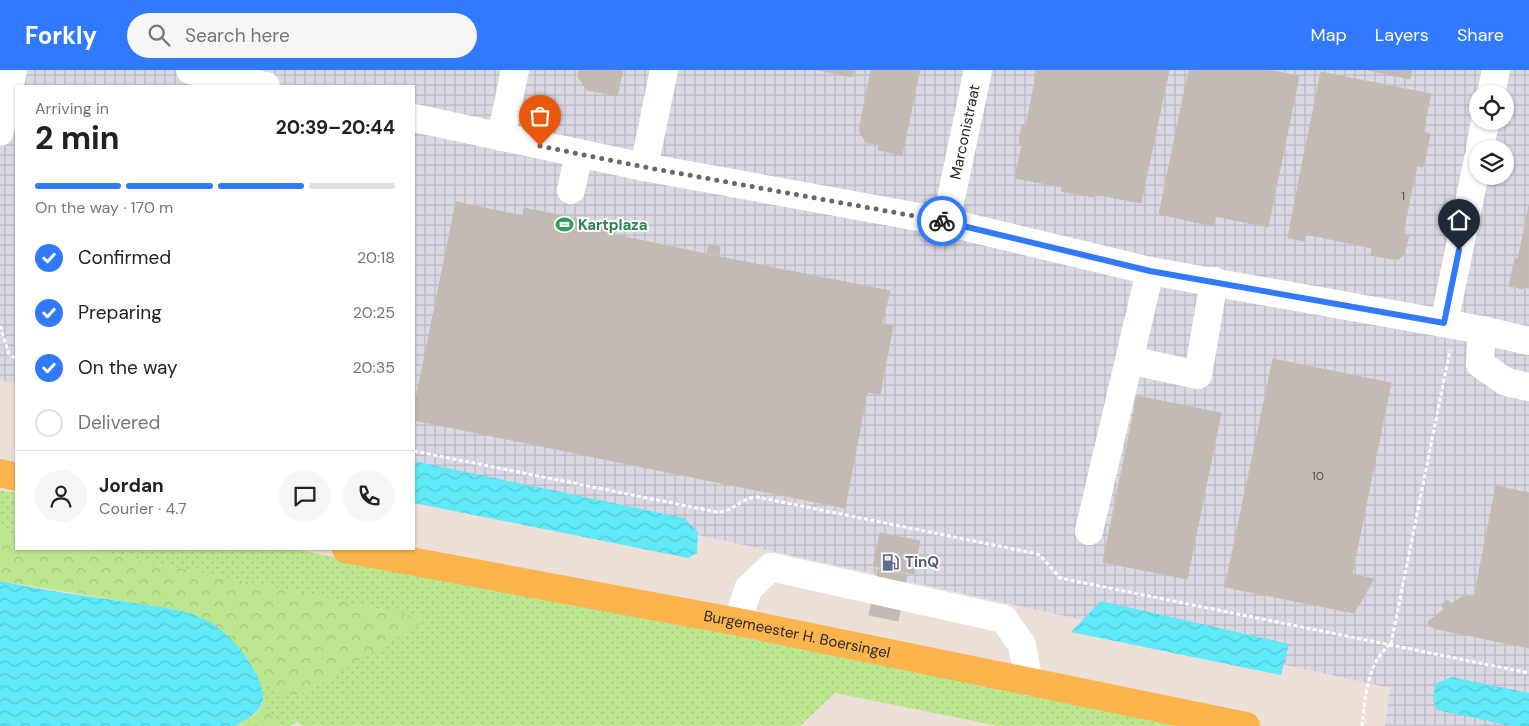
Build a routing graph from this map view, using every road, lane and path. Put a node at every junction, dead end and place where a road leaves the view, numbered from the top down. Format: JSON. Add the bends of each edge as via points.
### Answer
{"nodes":[{"id":1,"x":13,"y":70,"type":"edge"},
{"id":2,"x":190,"y":70,"type":"edge"},
{"id":3,"x":515,"y":70,"type":"edge"},
{"id":4,"x":664,"y":70,"type":"edge"},
{"id":5,"x":978,"y":70,"type":"edge"},
{"id":6,"x":1496,"y":70,"type":"edge"},
{"id":7,"x":261,"y":85,"type":"edge"},
{"id":8,"x":1493,"y":85,"type":"edge"},
{"id":9,"x":415,"y":118,"type":"edge"},
{"id":10,"x":0,"y":132,"type":"edge"},
{"id":11,"x":501,"y":138,"type":"junction"},
{"id":12,"x":579,"y":154,"type":"junction"},
{"id":13,"x":644,"y":167,"type":"junction"},
{"id":14,"x":1473,"y":185,"type":"edge"},
{"id":15,"x":571,"y":190,"type":"dead end"},
{"id":16,"x":946,"y":222,"type":"junction"},
{"id":17,"x":1150,"y":271,"type":"junction"},
{"id":18,"x":1214,"y":281,"type":"junction"},
{"id":19,"x":1449,"y":324,"type":"junction"},
{"id":20,"x":0,"y":326,"type":"edge"},
{"id":21,"x":1482,"y":330,"type":"junction"},
{"id":22,"x":1529,"y":341,"type":"edge"},
{"id":23,"x":15,"y":358,"type":"edge"},
{"id":24,"x":1129,"y":360,"type":"junction"},
{"id":25,"x":1529,"y":387,"type":"edge"},
{"id":26,"x":415,"y":451,"type":"edge"},
{"id":27,"x":0,"y":473,"type":"edge"},
{"id":28,"x":15,"y":477,"type":"edge"},
{"id":29,"x":1089,"y":531,"type":"dead end"},
{"id":30,"x":351,"y":550,"type":"edge"},
{"id":31,"x":738,"y":622,"type":"junction"},
{"id":32,"x":1391,"y":644,"type":"junction"},
{"id":33,"x":1529,"y":673,"type":"edge"},
{"id":34,"x":1029,"y":682,"type":"junction"},
{"id":35,"x":1246,"y":726,"type":"edge"},
{"id":36,"x":1362,"y":726,"type":"edge"}],
"edges":[{"from":1,"to":10,"type":"street"},
{"from":2,"to":7,"type":"street"},
{"from":3,"to":11,"type":"street"},
{"from":4,"to":13,"type":"street"},
{"from":5,"to":16,"type":"street","name":"Marconistraat"},
{"from":6,"to":8,"type":"street"},
{"from":9,"to":11,"type":"street"},
{"from":11,"to":12,"type":"street"},
{"from":12,"to":13,"type":"street"},
{"from":12,"to":15,"type":"street"},
{"from":13,"to":16,"type":"street"},
{"from":14,"to":19,"type":"street"},
{"from":16,"to":17,"type":"street"},
{"from":17,"to":18,"type":"street"},
{"from":17,"to":24,"type":"street"},
{"from":18,"to":19,"type":"street"},
{"from":18,"to":24,"type":"street","via":[[1198,375]]},
{"from":19,"to":21,"type":"street"},
{"from":19,"to":32,"type":"path"},
{"from":20,"to":23,"type":"path","via":[[9,354]]},
{"from":21,"to":22,"type":"street"},
{"from":21,"to":25,"type":"street","via":[[1480,364],[1506,382]]},
{"from":24,"to":29,"type":"street"},
{"from":26,"to":32,"type":"path","via":[[717,512],[756,497],[1034,553],[1040,555],[1060,578]]},
{"from":27,"to":28,"type":"main road"},
{"from":30,"to":31,"type":"main road","name":"Burgemeester H. Boersingel"},
{"from":31,"to":34,"type":"main road","name":"Burgemeester H. Boersingel"},
{"from":31,"to":34,"type":"street","via":[[748,589],[771,567],[1004,619],[1022,646]]},
{"from":32,"to":33,"type":"path"},
{"from":32,"to":36,"type":"path","via":[[1374,664]]},
{"from":34,"to":35,"type":"main road","name":"Burgemeester H. Boersingel"}]}
